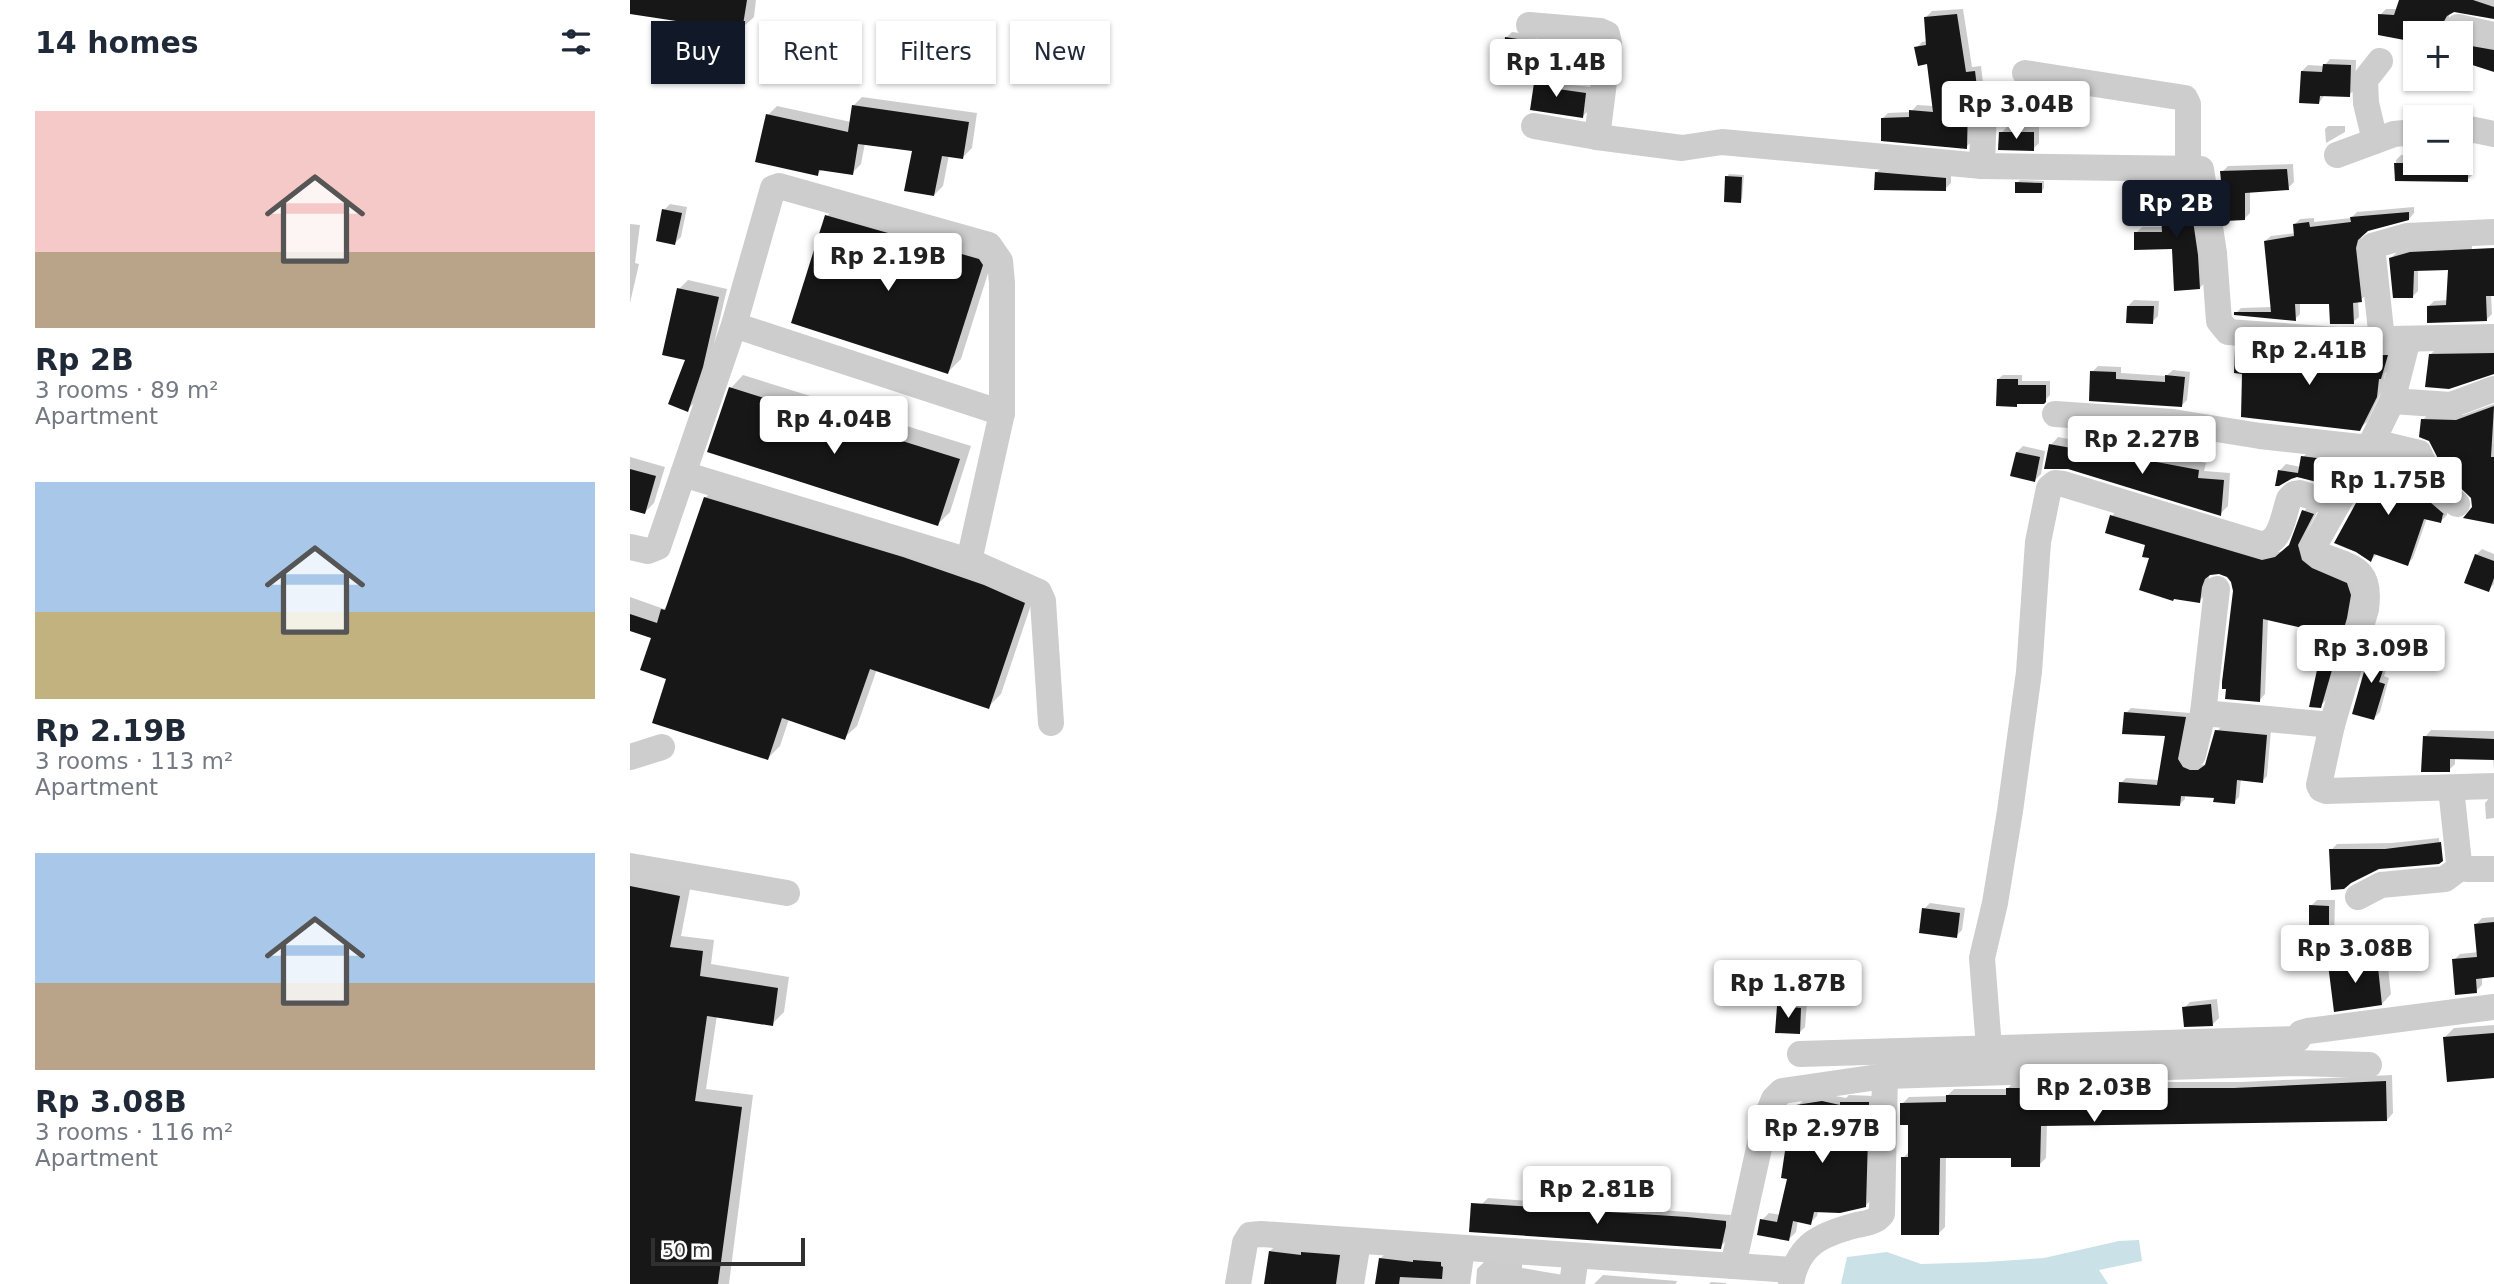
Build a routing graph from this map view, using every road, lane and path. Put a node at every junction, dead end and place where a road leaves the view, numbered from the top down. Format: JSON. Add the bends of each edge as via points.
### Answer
{"nodes":[{"id":1,"x":1529,"y":25,"type":"dead end"},
{"id":2,"x":2473,"y":30,"type":"edge"},
{"id":3,"x":2494,"y":35,"type":"edge"},
{"id":4,"x":2380,"y":61,"type":"dead end"},
{"id":5,"x":2025,"y":73,"type":"dead end"},
{"id":6,"x":1984,"y":105,"type":"dead end"},
{"id":7,"x":1534,"y":126,"type":"dead end"},
{"id":8,"x":2473,"y":130,"type":"edge"},
{"id":9,"x":2403,"y":133,"type":"edge"},
{"id":10,"x":2494,"y":134,"type":"edge"},
{"id":11,"x":1597,"y":137,"type":"junction"},
{"id":12,"x":2375,"y":141,"type":"junction"},
{"id":13,"x":2337,"y":155,"type":"dead end"},
{"id":14,"x":1982,"y":166,"type":"junction"},
{"id":15,"x":2188,"y":168,"type":"junction"},
{"id":16,"x":2494,"y":232,"type":"edge"},
{"id":17,"x":734,"y":325,"type":"junction"},
{"id":18,"x":2494,"y":337,"type":"edge"},
{"id":19,"x":2395,"y":339,"type":"junction"},
{"id":20,"x":2494,"y":389,"type":"edge"},
{"id":21,"x":2392,"y":401,"type":"junction"},
{"id":22,"x":1002,"y":413,"type":"junction"},
{"id":23,"x":2055,"y":414,"type":"dead end"},
{"id":24,"x":2371,"y":445,"type":"junction"},
{"id":25,"x":683,"y":474,"type":"junction"},
{"id":26,"x":2337,"y":505,"type":"junction"},
{"id":27,"x":2457,"y":505,"type":"dead end"},
{"id":28,"x":630,"y":548,"type":"edge"},
{"id":29,"x":969,"y":561,"type":"junction"},
{"id":30,"x":2217,"y":589,"type":"dead end"},
{"id":31,"x":2203,"y":713,"type":"junction"},
{"id":32,"x":1051,"y":723,"type":"dead end"},
{"id":33,"x":2332,"y":725,"type":"junction"},
{"id":34,"x":662,"y":747,"type":"dead end"},
{"id":35,"x":2193,"y":755,"type":"dead end"},
{"id":36,"x":630,"y":757,"type":"edge"},
{"id":37,"x":2494,"y":786,"type":"edge"},
{"id":38,"x":2452,"y":788,"type":"junction"},
{"id":39,"x":630,"y":866,"type":"edge"},
{"id":40,"x":2461,"y":867,"type":"junction"},
{"id":41,"x":2494,"y":869,"type":"edge"},
{"id":42,"x":787,"y":892,"type":"dead end"},
{"id":43,"x":2358,"y":897,"type":"dead end"},
{"id":44,"x":2494,"y":1007,"type":"edge"},
{"id":45,"x":1989,"y":1048,"type":"junction"},
{"id":46,"x":2296,"y":1051,"type":"junction"},
{"id":47,"x":1800,"y":1054,"type":"dead end"},
{"id":48,"x":2369,"y":1065,"type":"dead end"},
{"id":49,"x":1885,"y":1076,"type":"junction"},
{"id":50,"x":1358,"y":1242,"type":"junction"},
{"id":51,"x":1462,"y":1248,"type":"junction"},
{"id":52,"x":1576,"y":1256,"type":"junction"},
{"id":53,"x":1733,"y":1266,"type":"junction"},
{"id":54,"x":1688,"y":1274,"type":"edge"},
{"id":55,"x":1792,"y":1277,"type":"edge"},
{"id":56,"x":1238,"y":1284,"type":"edge"},
{"id":57,"x":1351,"y":1284,"type":"edge"},
{"id":58,"x":1457,"y":1284,"type":"edge"},
{"id":59,"x":1572,"y":1284,"type":"edge"}],
"edges":[{"from":1,"to":11,"type":"street","via":[[1606,34],[1609,43]]},
{"from":2,"to":3,"type":"street"},
{"from":4,"to":12,"type":"street","via":[[2365,80]]},
{"from":5,"to":15,"type":"street","via":[[2185,98]]},
{"from":6,"to":14,"type":"street"},
{"from":7,"to":11,"type":"street"},
{"from":8,"to":10,"type":"street"},
{"from":9,"to":12,"type":"street"},
{"from":11,"to":14,"type":"street","via":[[1682,148],[1722,142]]},
{"from":12,"to":13,"type":"street"},
{"from":14,"to":15,"type":"street"},
{"from":15,"to":19,"type":"street","via":[[2202,169],[2219,321],[2224,329]]},
{"from":16,"to":19,"type":"street","via":[[2407,236],[2372,246]]},
{"from":17,"to":22,"type":"street"},
{"from":17,"to":22,"type":"street","via":[[773,188],[779,186],[989,245],[1000,261],[1002,283]]},
{"from":17,"to":25,"type":"street"},
{"from":18,"to":19,"type":"street"},
{"from":19,"to":21,"type":"street"},
{"from":20,"to":21,"type":"street","via":[[2452,405]]},
{"from":21,"to":24,"type":"street"},
{"from":22,"to":29,"type":"street"},
{"from":23,"to":24,"type":"street","via":[[2173,422],[2286,440]]},
{"from":24,"to":26,"type":"street"},
{"from":24,"to":27,"type":"street","via":[[2419,453],[2433,484]]},
{"from":25,"to":28,"type":"street","via":[[658,547],[648,551]]},
{"from":25,"to":29,"type":"street"},
{"from":26,"to":33,"type":"street","via":[[2314,550],[2357,570],[2368,591]]},
{"from":26,"to":45,"type":"street","via":[[2294,494],[2275,540],[2259,544],[2063,484],[2049,488],[2038,542],[2029,672],[2010,811],[1982,957]]},
{"from":29,"to":32,"type":"street","via":[[1039,592]]},
{"from":30,"to":31,"type":"street"},
{"from":31,"to":33,"type":"street"},
{"from":31,"to":35,"type":"street"},
{"from":33,"to":38,"type":"street","via":[[2321,789]]},
{"from":34,"to":36,"type":"street"},
{"from":37,"to":38,"type":"street"},
{"from":38,"to":40,"type":"street"},
{"from":39,"to":42,"type":"street"},
{"from":40,"to":41,"type":"street"},
{"from":40,"to":43,"type":"street","via":[[2445,879],[2381,885]]},
{"from":44,"to":46,"type":"street","via":[[2308,1031],[2301,1033]]},
{"from":45,"to":46,"type":"street"},
{"from":45,"to":47,"type":"street"},
{"from":46,"to":48,"type":"street"},
{"from":46,"to":49,"type":"street"},
{"from":49,"to":53,"type":"street","via":[[1782,1091],[1774,1099]]},
{"from":49,"to":55,"type":"street","via":[[1882,1214],[1874,1221],[1828,1232],[1810,1243]]},
{"from":50,"to":51,"type":"street"},
{"from":50,"to":56,"type":"street","via":[[1250,1236]]},
{"from":50,"to":57,"type":"street"},
{"from":51,"to":52,"type":"street"},
{"from":51,"to":58,"type":"street"},
{"from":52,"to":54,"type":"street"},
{"from":52,"to":59,"type":"street"},
{"from":53,"to":54,"type":"street"},
{"from":53,"to":55,"type":"street"}]}
